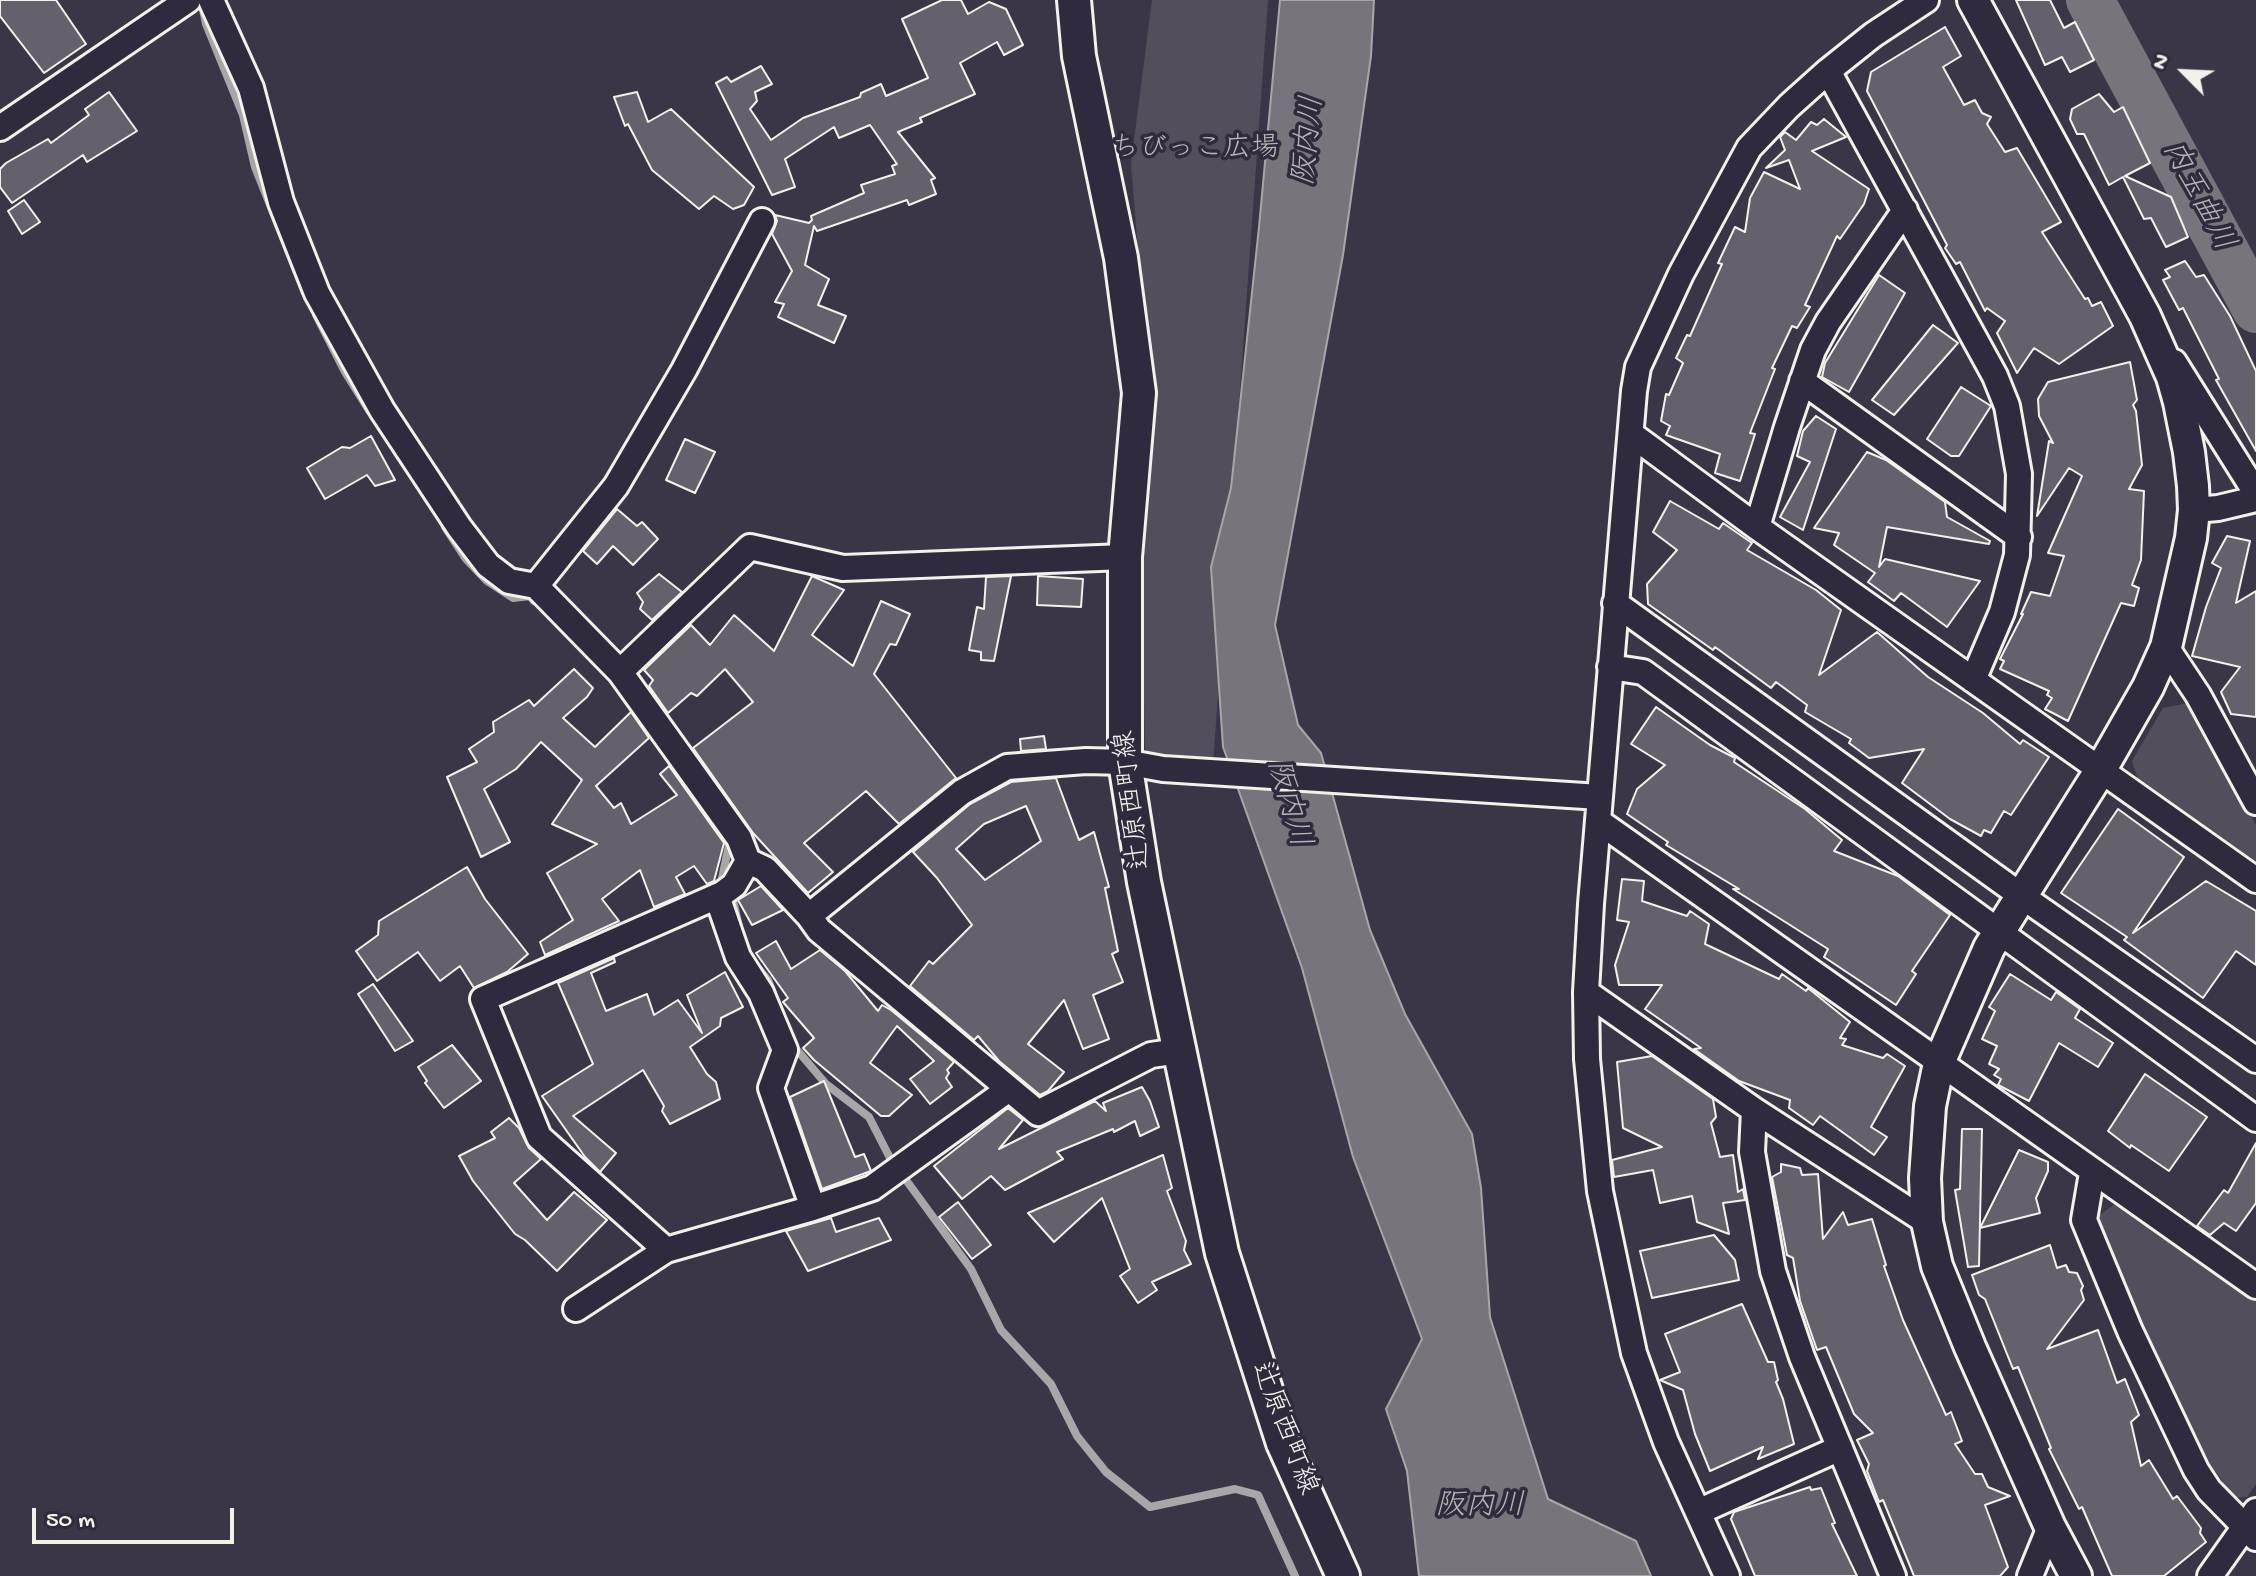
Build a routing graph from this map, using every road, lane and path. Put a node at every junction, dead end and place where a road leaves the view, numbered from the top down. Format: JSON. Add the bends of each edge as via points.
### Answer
{"nodes":[{"id":1,"x":188,"y":0,"type":"edge"},
{"id":2,"x":211,"y":0,"type":"edge"},
{"id":3,"x":1074,"y":0,"type":"edge"},
{"id":4,"x":1926,"y":0,"type":"edge"},
{"id":5,"x":1973,"y":0,"type":"edge"},
{"id":6,"x":1828,"y":71,"type":"junction"},
{"id":7,"x":0,"y":128,"type":"edge"},
{"id":8,"x":1905,"y":210,"type":"junction"},
{"id":9,"x":762,"y":221,"type":"dead end"},
{"id":10,"x":2145,"y":316,"type":"junction"},
{"id":11,"x":1802,"y":381,"type":"junction"},
{"id":12,"x":1631,"y":434,"type":"junction"},
{"id":13,"x":2256,"y":496,"type":"edge"},
{"id":14,"x":2194,"y":510,"type":"junction"},
{"id":15,"x":1757,"y":527,"type":"junction"},
{"id":16,"x":2019,"y":537,"type":"junction"},
{"id":17,"x":1125,"y":557,"type":"junction"},
{"id":18,"x":536,"y":586,"type":"junction"},
{"id":19,"x":1615,"y":603,"type":"junction"},
{"id":20,"x":2166,"y":647,"type":"junction"},
{"id":21,"x":1610,"y":667,"type":"junction"},
{"id":22,"x":620,"y":672,"type":"junction"},
{"id":23,"x":1973,"y":680,"type":"junction"},
{"id":24,"x":1125,"y":762,"type":"junction"},
{"id":25,"x":2100,"y":771,"type":"junction"},
{"id":26,"x":2256,"y":802,"type":"edge"},
{"id":27,"x":1599,"y":809,"type":"junction"},
{"id":28,"x":748,"y":861,"type":"junction"},
{"id":29,"x":2256,"y":880,"type":"edge"},
{"id":30,"x":724,"y":892,"type":"junction"},
{"id":31,"x":2023,"y":897,"type":"junction"},
{"id":32,"x":809,"y":916,"type":"junction"},
{"id":33,"x":1999,"y":932,"type":"junction"},
{"id":34,"x":1586,"y":992,"type":"junction"},
{"id":35,"x":1179,"y":1051,"type":"junction"},
{"id":36,"x":2256,"y":1060,"type":"edge"},
{"id":37,"x":1939,"y":1063,"type":"junction"},
{"id":38,"x":1009,"y":1089,"type":"junction"},
{"id":39,"x":1754,"y":1110,"type":"junction"},
{"id":40,"x":2256,"y":1119,"type":"edge"},
{"id":41,"x":2092,"y":1173,"type":"junction"},
{"id":42,"x":813,"y":1208,"type":"junction"},
{"id":43,"x":1927,"y":1222,"type":"junction"},
{"id":44,"x":666,"y":1250,"type":"junction"},
{"id":45,"x":2256,"y":1286,"type":"edge"},
{"id":46,"x":576,"y":1309,"type":"dead end"},
{"id":47,"x":1840,"y":1448,"type":"junction"},
{"id":48,"x":1698,"y":1512,"type":"junction"},
{"id":49,"x":2252,"y":1525,"type":"edge"},
{"id":50,"x":2050,"y":1527,"type":"junction"},
{"id":51,"x":1343,"y":1576,"type":"edge"},
{"id":52,"x":1727,"y":1576,"type":"edge"},
{"id":53,"x":1893,"y":1576,"type":"edge"},
{"id":54,"x":2030,"y":1576,"type":"edge"},
{"id":55,"x":2076,"y":1576,"type":"edge"},
{"id":56,"x":2210,"y":1576,"type":"edge"}],
"edges":[{"from":1,"to":7,"type":"street"},
{"from":2,"to":18,"type":"street","via":[[251,88],[281,202],[317,293],[382,410],[481,556],[509,581]]},
{"from":3,"to":17,"type":"main road","name":"辻原西町線","via":[[1079,56],[1121,258],[1139,393]]},
{"from":4,"to":6,"type":"street"},
{"from":5,"to":10,"type":"street"},
{"from":6,"to":8,"type":"street"},
{"from":6,"to":12,"type":"street","via":[[1749,148],[1700,235],[1638,367]]},
{"from":8,"to":11,"type":"street","via":[[1828,322]]},
{"from":8,"to":16,"type":"street","via":[[2007,406],[2019,474]]},
{"from":9,"to":18,"type":"street","via":[[616,486]]},
{"from":10,"to":13,"type":"street"},
{"from":10,"to":14,"type":"street","via":[[2179,402]]},
{"from":11,"to":15,"type":"street"},
{"from":11,"to":16,"type":"street"},
{"from":12,"to":15,"type":"street"},
{"from":12,"to":19,"type":"street"},
{"from":13,"to":14,"type":"street"},
{"from":14,"to":20,"type":"street"},
{"from":15,"to":23,"type":"street"},
{"from":16,"to":23,"type":"street","via":[[2002,612]]},
{"from":17,"to":22,"type":"street","via":[[843,568],[750,547]]},
{"from":17,"to":24,"type":"main road","name":"辻原西町線"},
{"from":18,"to":22,"type":"street"},
{"from":19,"to":21,"type":"street"},
{"from":19,"to":31,"type":"street"},
{"from":20,"to":25,"type":"street"},
{"from":20,"to":26,"type":"street"},
{"from":21,"to":27,"type":"street"},
{"from":21,"to":33,"type":"street","via":[[1643,672]]},
{"from":22,"to":28,"type":"street","via":[[739,838]]},
{"from":23,"to":25,"type":"street"},
{"from":24,"to":27,"type":"street","via":[[1163,769],[1449,786]]},
{"from":24,"to":32,"type":"street","via":[[1007,767],[962,792]]},
{"from":24,"to":35,"type":"main road","name":"辻原西町線"},
{"from":25,"to":29,"type":"street"},
{"from":25,"to":31,"type":"street"},
{"from":27,"to":34,"type":"street"},
{"from":27,"to":37,"type":"street"},
{"from":28,"to":30,"type":"street"},
{"from":28,"to":32,"type":"street","via":[[765,869]]},
{"from":30,"to":42,"type":"street","via":[[738,957],[761,993],[785,1050],[771,1088]]},
{"from":30,"to":44,"type":"street","via":[[483,999],[539,1137]]},
{"from":31,"to":33,"type":"street"},
{"from":31,"to":36,"type":"street"},
{"from":32,"to":38,"type":"street","via":[[819,930]]},
{"from":33,"to":37,"type":"street"},
{"from":33,"to":40,"type":"street"},
{"from":34,"to":39,"type":"street"},
{"from":34,"to":48,"type":"street","via":[[1592,1129],[1634,1353]]},
{"from":35,"to":38,"type":"street","via":[[1151,1055],[1038,1113]]},
{"from":35,"to":51,"type":"main road","name":"辻原西町線","via":[[1242,1322],[1283,1443]]},
{"from":37,"to":41,"type":"street"},
{"from":37,"to":43,"type":"street","via":[[1929,1120]]},
{"from":38,"to":42,"type":"street","via":[[872,1188]]},
{"from":39,"to":43,"type":"street"},
{"from":39,"to":47,"type":"street","via":[[1752,1152],[1773,1271]]},
{"from":41,"to":45,"type":"street"},
{"from":41,"to":49,"type":"street","via":[[2084,1220],[2130,1331],[2196,1470],[2209,1490]]},
{"from":42,"to":44,"type":"street"},
{"from":43,"to":50,"type":"street","via":[[1955,1311]]},
{"from":44,"to":46,"type":"street"},
{"from":47,"to":48,"type":"street"},
{"from":47,"to":53,"type":"street"},
{"from":48,"to":52,"type":"street"},
{"from":49,"to":56,"type":"street"},
{"from":50,"to":54,"type":"street"},
{"from":50,"to":55,"type":"street"}]}
